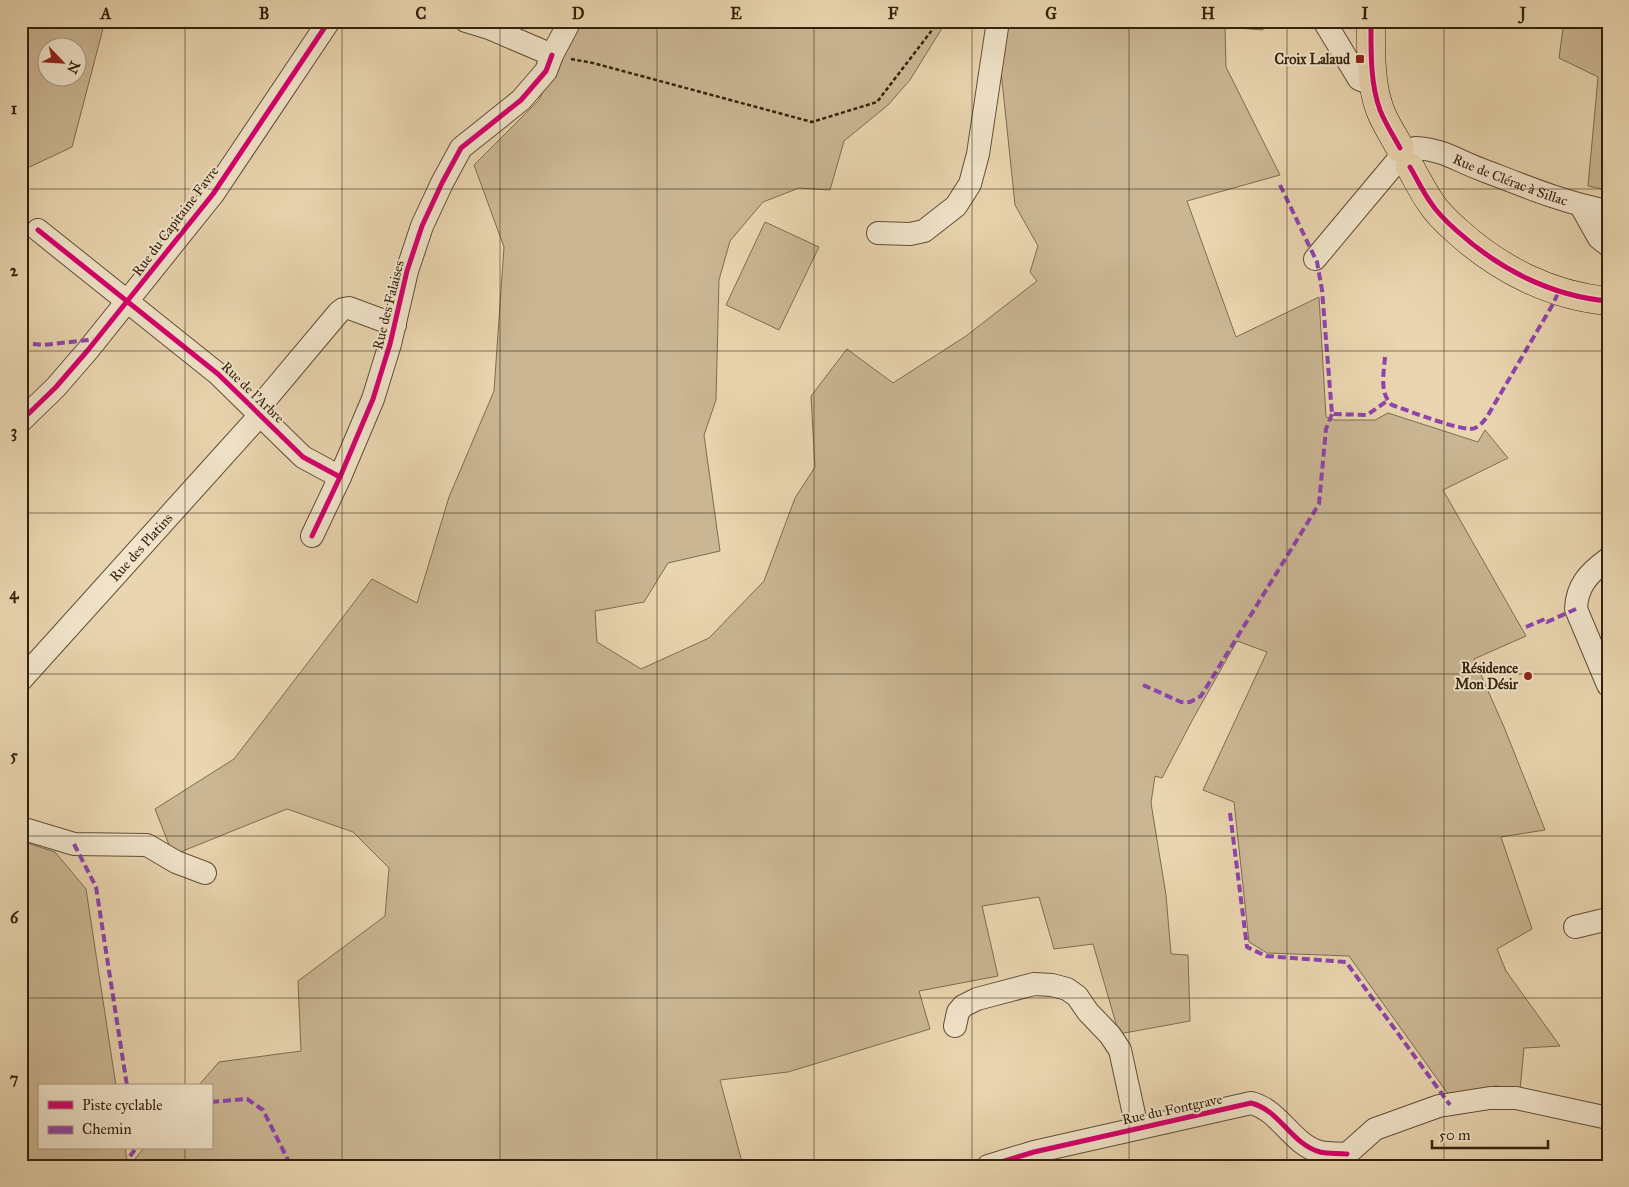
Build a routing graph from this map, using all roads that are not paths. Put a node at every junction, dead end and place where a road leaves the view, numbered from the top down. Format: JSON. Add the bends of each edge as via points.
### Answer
{"nodes":[{"id":1,"x":329,"y":21,"type":"edge"},
{"id":2,"x":466,"y":21,"type":"edge"},
{"id":3,"x":570,"y":21,"type":"edge"},
{"id":4,"x":998,"y":21,"type":"edge"},
{"id":5,"x":1324,"y":21,"type":"edge"},
{"id":6,"x":1371,"y":21,"type":"edge"},
{"id":7,"x":552,"y":55,"type":"junction"},
{"id":8,"x":1374,"y":85,"type":"junction"},
{"id":9,"x":1405,"y":156,"type":"junction"},
{"id":10,"x":1581,"y":206,"type":"junction"},
{"id":11,"x":1608,"y":211,"type":"edge"},
{"id":12,"x":38,"y":230,"type":"dead end"},
{"id":13,"x":878,"y":233,"type":"dead end"},
{"id":14,"x":1608,"y":245,"type":"edge"},
{"id":15,"x":1315,"y":259,"type":"dead end"},
{"id":16,"x":128,"y":301,"type":"junction"},
{"id":17,"x":1608,"y":301,"type":"edge"},
{"id":18,"x":394,"y":325,"type":"junction"},
{"id":19,"x":258,"y":413,"type":"junction"},
{"id":20,"x":21,"y":421,"type":"edge"},
{"id":21,"x":340,"y":477,"type":"junction"},
{"id":22,"x":312,"y":536,"type":"dead end"},
{"id":23,"x":1608,"y":559,"type":"edge"},
{"id":24,"x":21,"y":680,"type":"edge"},
{"id":25,"x":1608,"y":685,"type":"edge"},
{"id":26,"x":21,"y":828,"type":"edge"},
{"id":27,"x":204,"y":873,"type":"dead end"},
{"id":28,"x":1608,"y":919,"type":"edge"},
{"id":29,"x":1575,"y":927,"type":"dead end"},
{"id":30,"x":955,"y":1026,"type":"dead end"},
{"id":31,"x":1608,"y":1118,"type":"edge"},
{"id":32,"x":1137,"y":1128,"type":"junction"},
{"id":33,"x":1344,"y":1162,"type":"edge"},
{"id":34,"x":988,"y":1166,"type":"edge"}],
"edges":[{"from":1,"to":16,"type":"street","name":"Rue du Capitaine Favre","via":[[213,194]]},
{"from":2,"to":7,"type":"street"},
{"from":3,"to":7,"type":"street","name":"Rue des Falaises"},
{"from":4,"to":13,"type":"street","via":[[978,154],[970,184],[956,206],[924,231]]},
{"from":5,"to":8,"type":"street","via":[[1359,79]]},
{"from":6,"to":8,"type":"main road"},
{"from":7,"to":18,"type":"street","name":"Rue des Falaises","via":[[546,71],[521,100],[461,148],[422,226]]},
{"from":8,"to":9,"type":"main road","via":[[1380,110]]},
{"from":9,"to":10,"type":"street","name":"Rue de Clérac à Sillac","via":[[1439,151]]},
{"from":9,"to":15,"type":"street"},
{"from":9,"to":17,"type":"main road","via":[[1431,204],[1477,249],[1531,280],[1558,291]]},
{"from":10,"to":11,"type":"street","name":"Rue de Clérac à Sillac"},
{"from":10,"to":14,"type":"street","via":[[1599,238]]},
{"from":12,"to":16,"type":"street","name":"Rue de l'Arbre"},
{"from":16,"to":19,"type":"street","name":"Rue de l'Arbre","via":[[218,374]]},
{"from":16,"to":20,"type":"street","name":"Rue du Capitaine Favre","via":[[56,387]]},
{"from":18,"to":19,"type":"street","name":"Rue des Platins","via":[[343,308]]},
{"from":18,"to":21,"type":"street","name":"Rue des Falaises","via":[[373,399]]},
{"from":19,"to":21,"type":"street","name":"Rue de l'Arbre","via":[[303,457]]},
{"from":19,"to":24,"type":"street","name":"Rue des Platins"},
{"from":21,"to":22,"type":"street","name":"Rue des Falaises"},
{"from":23,"to":25,"type":"street","via":[[1584,579],[1576,598],[1576,609]]},
{"from":26,"to":27,"type":"street","via":[[74,844],[147,845]]},
{"from":28,"to":29,"type":"street"},
{"from":30,"to":32,"type":"street","via":[[958,1012],[977,998],[1034,984],[1067,989],[1077,996],[1120,1050]]},
{"from":31,"to":33,"type":"street","name":"Rue du Fontgrave","via":[[1516,1098],[1490,1098],[1440,1106],[1376,1129]]},
{"from":32,"to":33,"type":"street","name":"Rue du Fontgrave","via":[[1251,1103],[1271,1112],[1304,1145]]},
{"from":32,"to":34,"type":"street","name":"Rue du Fontgrave"}]}
